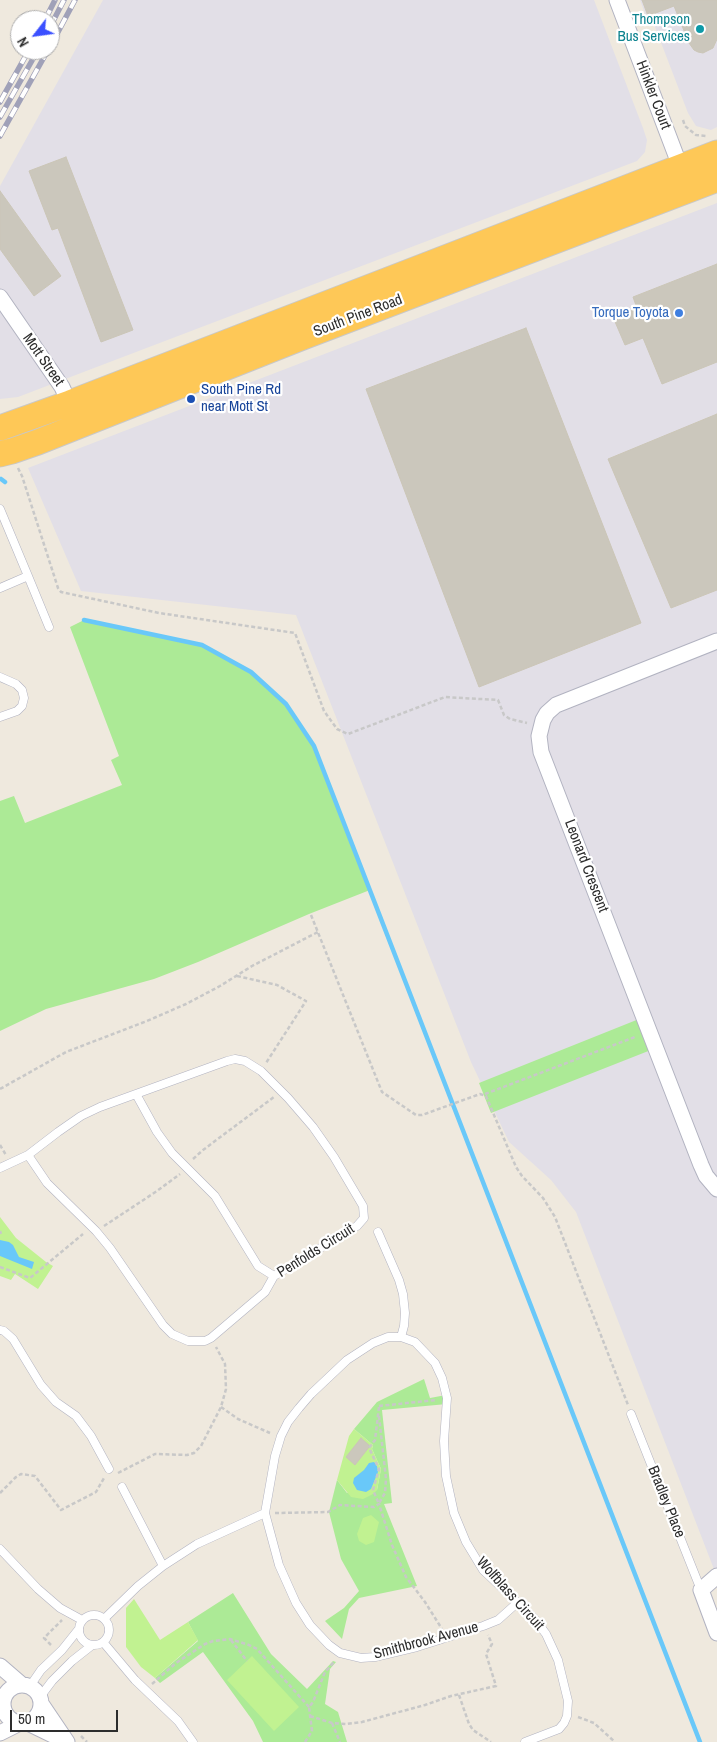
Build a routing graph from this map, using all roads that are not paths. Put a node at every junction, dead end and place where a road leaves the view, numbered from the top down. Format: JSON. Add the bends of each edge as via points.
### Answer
{"nodes":[{"id":1,"x":617,"y":0,"type":"edge"},
{"id":2,"x":714,"y":145,"type":"edge"},
{"id":3,"x":686,"y":179,"type":"junction"},
{"id":4,"x":717,"y":179,"type":"edge"},
{"id":5,"x":0,"y":297,"type":"edge"},
{"id":6,"x":70,"y":403,"type":"junction"},
{"id":7,"x":79,"y":426,"type":"junction"},
{"id":8,"x":0,"y":428,"type":"edge"},
{"id":9,"x":8,"y":460,"type":"edge"},
{"id":10,"x":0,"y":509,"type":"edge"},
{"id":11,"x":28,"y":576,"type":"junction"},
{"id":12,"x":0,"y":588,"type":"edge"},
{"id":13,"x":49,"y":627,"type":"dead end"},
{"id":14,"x":717,"y":641,"type":"edge"},
{"id":15,"x":0,"y":677,"type":"edge"},
{"id":16,"x":0,"y":717,"type":"edge"},
{"id":17,"x":136,"y":1094,"type":"junction"},
{"id":18,"x":28,"y":1155,"type":"junction"},
{"id":19,"x":0,"y":1168,"type":"edge"},
{"id":20,"x":717,"y":1188,"type":"edge"},
{"id":21,"x":378,"y":1232,"type":"dead end"},
{"id":22,"x":274,"y":1276,"type":"junction"},
{"id":23,"x":0,"y":1330,"type":"edge"},
{"id":24,"x":401,"y":1337,"type":"junction"},
{"id":25,"x":631,"y":1414,"type":"road end"},
{"id":26,"x":111,"y":1472,"type":"road end"},
{"id":27,"x":122,"y":1487,"type":"dead end"},
{"id":28,"x":265,"y":1513,"type":"junction"},
{"id":29,"x":0,"y":1549,"type":"edge"},
{"id":30,"x":163,"y":1566,"type":"junction"},
{"id":31,"x":717,"y":1576,"type":"edge"},
{"id":32,"x":701,"y":1590,"type":"junction"},
{"id":33,"x":517,"y":1603,"type":"junction"},
{"id":34,"x":104,"y":1619,"type":"junction"},
{"id":35,"x":82,"y":1620,"type":"junction"},
{"id":36,"x":78,"y":1630,"type":"junction"},
{"id":37,"x":717,"y":1633,"type":"edge"},
{"id":38,"x":104,"y":1642,"type":"junction"},
{"id":39,"x":91,"y":1646,"type":"junction"},
{"id":40,"x":0,"y":1666,"type":"edge"},
{"id":41,"x":33,"y":1693,"type":"junction"},
{"id":42,"x":2,"y":1701,"type":"edge"},
{"id":43,"x":23,"y":1723,"type":"junction"},
{"id":44,"x":0,"y":1733,"type":"edge"},
{"id":45,"x":67,"y":1742,"type":"edge"},
{"id":46,"x":193,"y":1742,"type":"edge"},
{"id":47,"x":525,"y":1742,"type":"edge"}],
"edges":[{"from":1,"to":3,"type":"street","name":"Hinkler Court"},
{"from":2,"to":3,"type":"highway","name":"South Pine Road"},
{"from":3,"to":4,"type":"highway","name":"South Pine Road"},
{"from":3,"to":6,"type":"highway","name":"South Pine Road"},
{"from":3,"to":7,"type":"highway","name":"South Pine Road","via":[[312,334]]},
{"from":5,"to":6,"type":"street","name":"Mott Street"},
{"from":6,"to":7,"type":"street","name":"Mott Street"},
{"from":6,"to":8,"type":"highway","name":"South Pine Road"},
{"from":7,"to":9,"type":"highway","name":"South Pine Road","via":[[20,448]]},
{"from":10,"to":11,"type":"lane"},
{"from":11,"to":12,"type":"lane"},
{"from":11,"to":13,"type":"lane"},
{"from":14,"to":20,"type":"street","name":"Leonard Crescent","via":[[567,699],[547,713],[539,741],[700,1165]]},
{"from":15,"to":16,"type":"lane","via":[[16,684],[24,698],[17,711]]},
{"from":17,"to":18,"type":"lane","name":"Penfolds Circuit","via":[[82,1116]]},
{"from":17,"to":22,"type":"lane","via":[[172,1153],[215,1196],[258,1266]]},
{"from":17,"to":22,"type":"lane","name":"Penfolds Circuit","via":[[235,1059],[261,1071],[313,1127],[363,1206],[364,1218],[357,1226]]},
{"from":18,"to":19,"type":"lane","name":"Penfolds Circuit"},
{"from":18,"to":22,"type":"lane","name":"Penfolds Circuit","via":[[47,1183],[110,1248],[172,1334],[188,1341],[211,1338],[265,1292]]},
{"from":21,"to":24,"type":"lane","via":[[404,1294]]},
{"from":23,"to":26,"type":"lane","via":[[13,1339],[41,1385],[56,1402],[76,1416]]},
{"from":24,"to":28,"type":"lane","via":[[388,1337],[373,1343],[347,1360],[298,1408],[281,1436]]},
{"from":24,"to":33,"type":"lane","name":"Wolfblass Circuit","via":[[415,1342],[435,1364],[442,1378],[447,1398],[446,1476],[454,1513],[466,1542],[483,1570]]},
{"from":25,"to":32,"type":"lane","name":"Bradley Place"},
{"from":27,"to":30,"type":"lane"},
{"from":28,"to":30,"type":"lane","via":[[197,1544]]},
{"from":28,"to":33,"type":"lane","name":"Smithbrook Avenue","via":[[279,1565],[296,1603],[316,1632],[340,1653],[361,1658],[375,1657],[448,1638],[498,1620]]},
{"from":29,"to":35,"type":"lane","via":[[38,1590]]},
{"from":30,"to":34,"type":"lane"},
{"from":31,"to":32,"type":"street"},
{"from":32,"to":37,"type":"street"},
{"from":33,"to":47,"type":"lane","name":"Wolfblass Circuit","via":[[546,1634],[558,1660],[568,1701],[567,1716],[559,1728]]},
{"from":34,"to":35,"type":"lane","via":[[91,1615]]},
{"from":34,"to":38,"type":"lane","via":[[109,1633]]},
{"from":35,"to":36,"type":"lane"},
{"from":36,"to":39,"type":"lane","via":[[82,1640]]},
{"from":36,"to":41,"type":"lane","via":[[41,1670]]},
{"from":38,"to":39,"type":"lane"},
{"from":38,"to":46,"type":"lane","via":[[178,1721]]},
{"from":39,"to":41,"type":"lane","via":[[49,1685]]},
{"from":40,"to":41,"type":"street"},
{"from":41,"to":42,"type":"street","via":[[12,1688]]},
{"from":41,"to":43,"type":"street","via":[[38,1716]]},
{"from":41,"to":45,"type":"street"},
{"from":42,"to":43,"type":"street","via":[[8,1718]]},
{"from":43,"to":44,"type":"street"},
{"from":43,"to":45,"type":"street"}]}
